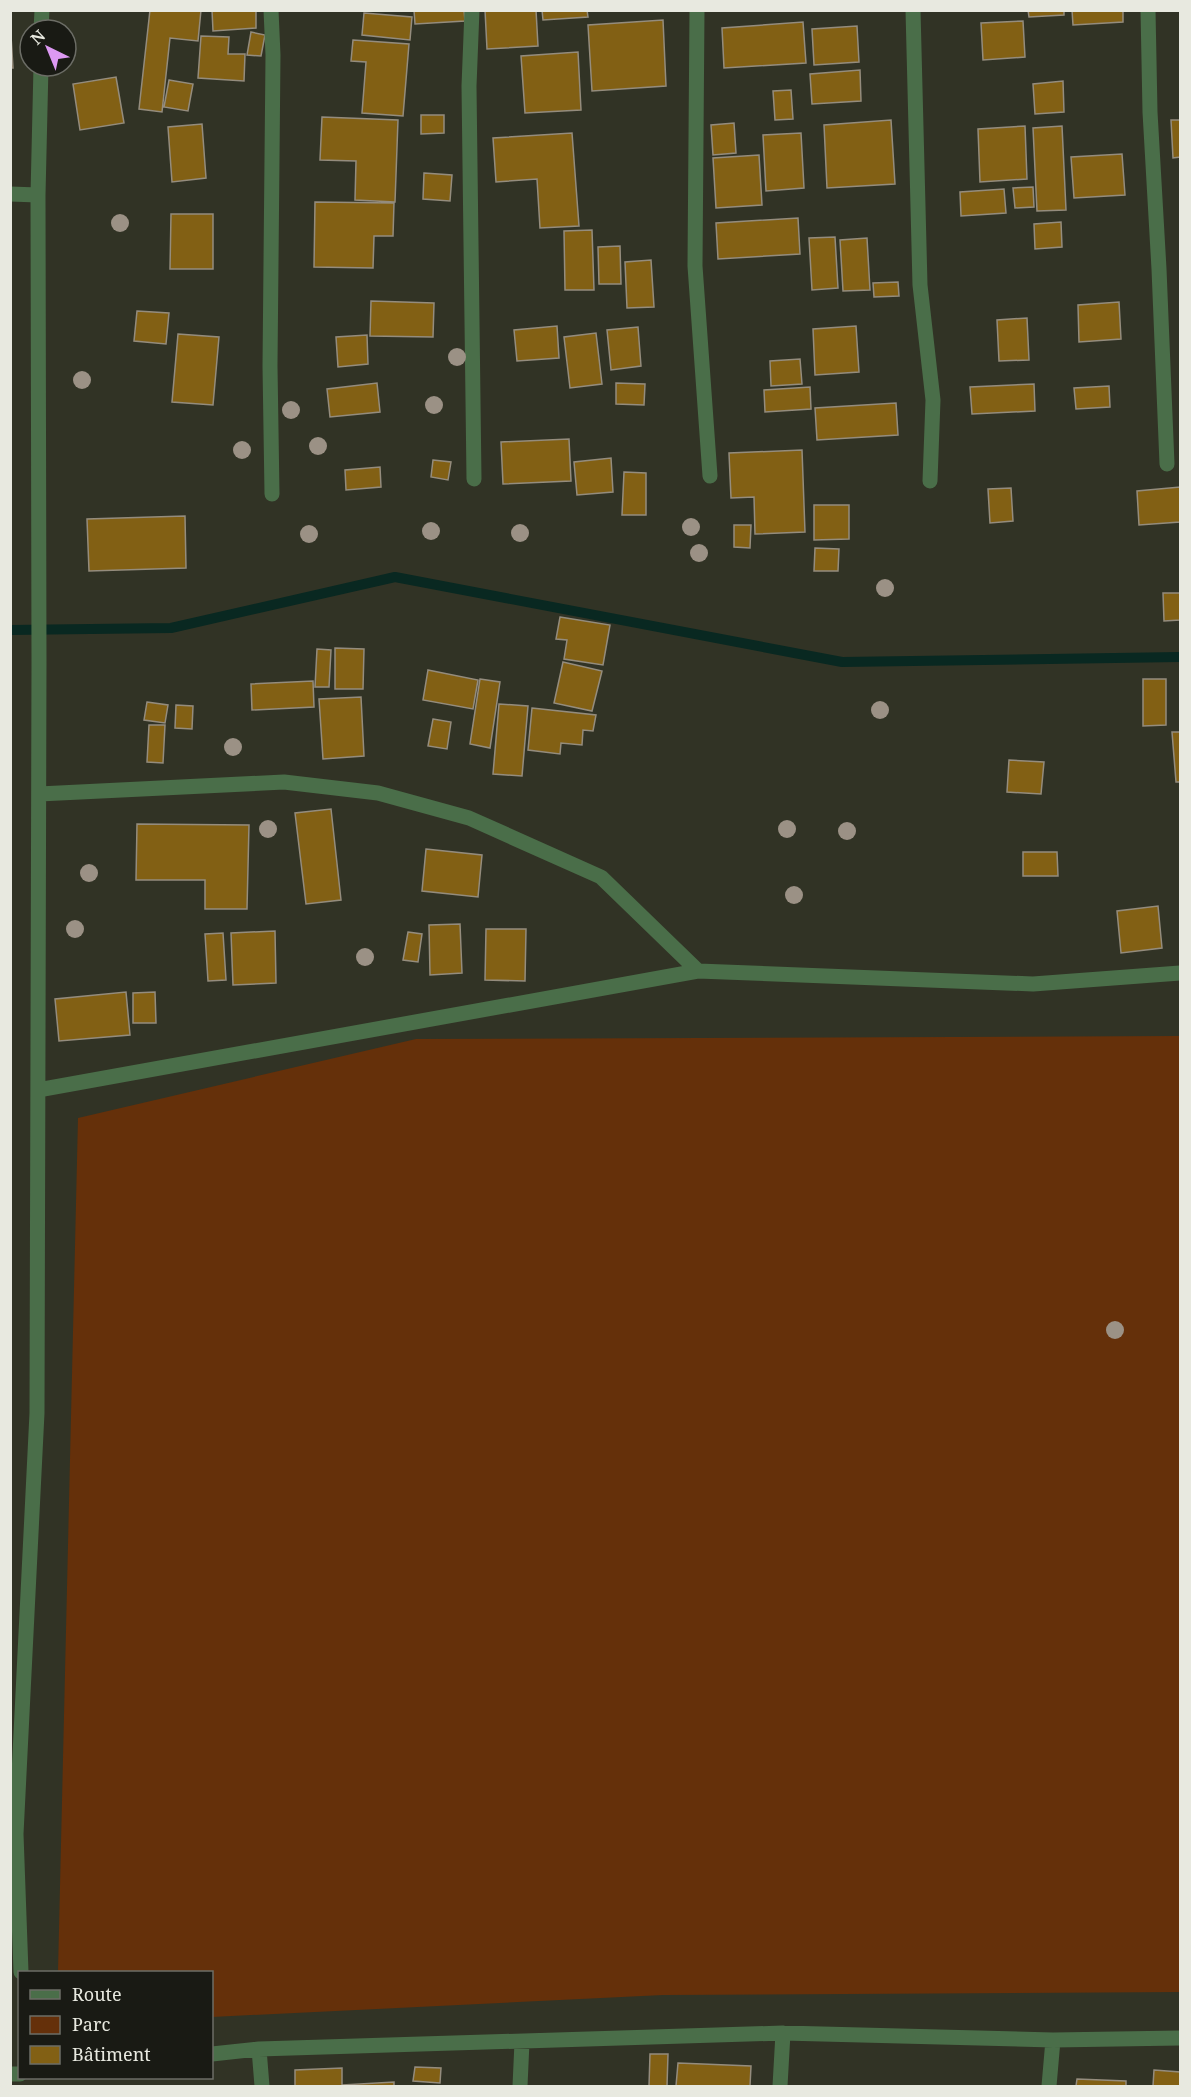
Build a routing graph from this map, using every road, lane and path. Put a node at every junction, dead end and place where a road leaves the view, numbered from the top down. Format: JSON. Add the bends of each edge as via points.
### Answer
{"nodes":[{"id":1,"x":271,"y":10,"type":"edge"},
{"id":2,"x":472,"y":10,"type":"edge"},
{"id":3,"x":697,"y":10,"type":"edge"},
{"id":4,"x":914,"y":10,"type":"edge"},
{"id":5,"x":1148,"y":10,"type":"edge"},
{"id":6,"x":41,"y":78,"type":"edge"},
{"id":7,"x":10,"y":194,"type":"edge"},
{"id":8,"x":38,"y":195,"type":"junction"},
{"id":9,"x":1167,"y":464,"type":"dead end"},
{"id":10,"x":710,"y":476,"type":"dead end"},
{"id":11,"x":474,"y":479,"type":"dead end"},
{"id":12,"x":930,"y":481,"type":"dead end"},
{"id":13,"x":272,"y":494,"type":"dead end"},
{"id":14,"x":39,"y":794,"type":"junction"},
{"id":15,"x":698,"y":971,"type":"junction"},
{"id":16,"x":1180,"y":973,"type":"edge"},
{"id":17,"x":38,"y":1090,"type":"junction"},
{"id":18,"x":21,"y":1971,"type":"edge"},
{"id":19,"x":783,"y":2033,"type":"junction"},
{"id":20,"x":1180,"y":2038,"type":"edge"},
{"id":21,"x":1053,"y":2040,"type":"junction"},
{"id":22,"x":522,"y":2042,"type":"junction"},
{"id":23,"x":259,"y":2049,"type":"junction"},
{"id":24,"x":213,"y":2054,"type":"edge"},
{"id":25,"x":262,"y":2086,"type":"edge"},
{"id":26,"x":520,"y":2086,"type":"edge"},
{"id":27,"x":780,"y":2086,"type":"edge"},
{"id":28,"x":1049,"y":2086,"type":"edge"}],
"edges":[{"from":1,"to":13,"type":"street"},
{"from":2,"to":11,"type":"street","via":[[469,86]]},
{"from":3,"to":10,"type":"street","via":[[695,266]]},
{"from":4,"to":12,"type":"street","via":[[920,285],[933,400]]},
{"from":5,"to":9,"type":"street"},
{"from":6,"to":8,"type":"street"},
{"from":7,"to":8,"type":"street"},
{"from":8,"to":14,"type":"street"},
{"from":14,"to":15,"type":"street","via":[[284,782],[378,793],[469,818],[601,877]]},
{"from":14,"to":17,"type":"street"},
{"from":15,"to":16,"type":"street","via":[[1034,984]]},
{"from":15,"to":17,"type":"street"},
{"from":17,"to":18,"type":"street","via":[[37,1413],[16,1834]]},
{"from":19,"to":21,"type":"street"},
{"from":19,"to":22,"type":"street"},
{"from":19,"to":27,"type":"street"},
{"from":20,"to":21,"type":"street"},
{"from":21,"to":28,"type":"street"},
{"from":22,"to":23,"type":"street"},
{"from":22,"to":26,"type":"street"},
{"from":23,"to":24,"type":"street"},
{"from":23,"to":25,"type":"street"}]}
